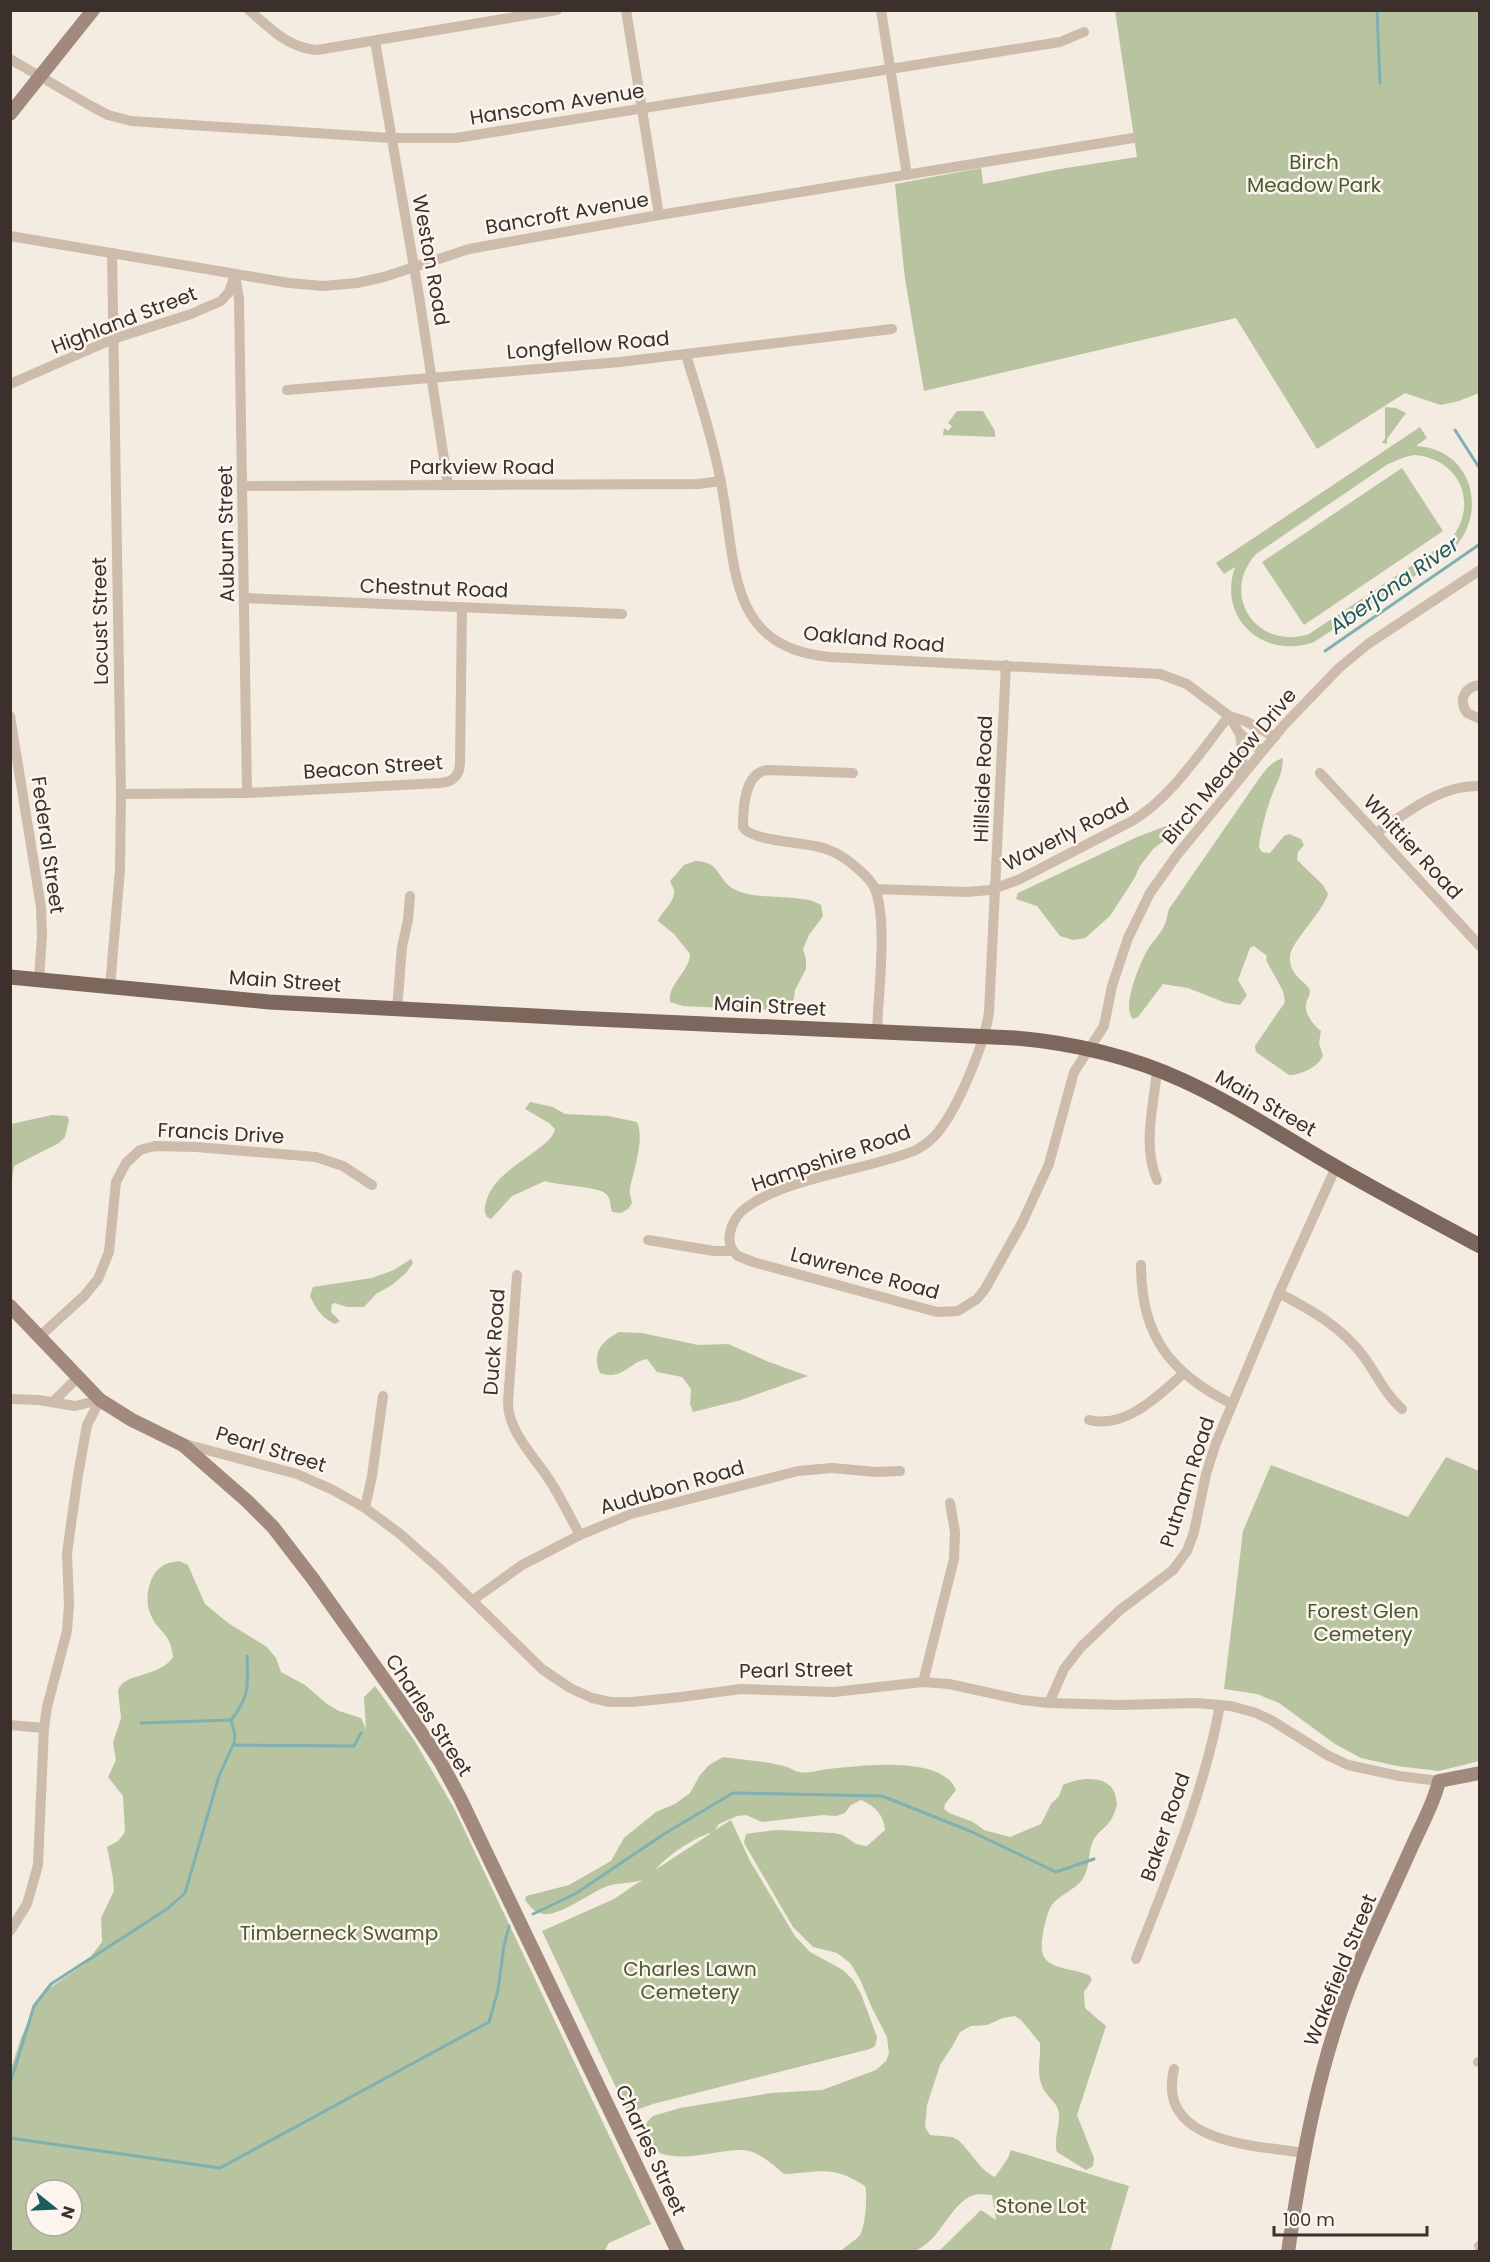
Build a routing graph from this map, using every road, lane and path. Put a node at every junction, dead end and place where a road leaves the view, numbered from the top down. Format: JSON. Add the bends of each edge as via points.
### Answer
{"nodes":[{"id":1,"x":93,"y":10,"type":"edge"},
{"id":2,"x":249,"y":10,"type":"edge"},
{"id":3,"x":557,"y":10,"type":"edge"},
{"id":4,"x":626,"y":10,"type":"edge"},
{"id":5,"x":881,"y":10,"type":"edge"},
{"id":6,"x":1084,"y":32,"type":"dead end"},
{"id":7,"x":375,"y":41,"type":"junction"},
{"id":8,"x":10,"y":59,"type":"edge"},
{"id":9,"x":891,"y":68,"type":"junction"},
{"id":10,"x":40,"y":76,"type":"junction"},
{"id":11,"x":642,"y":110,"type":"junction"},
{"id":12,"x":10,"y":114,"type":"edge"},
{"id":13,"x":391,"y":138,"type":"junction"},
{"id":14,"x":1133,"y":138,"type":"dead end"},
{"id":15,"x":907,"y":175,"type":"junction"},
{"id":16,"x":658,"y":215,"type":"junction"},
{"id":17,"x":10,"y":236,"type":"edge"},
{"id":18,"x":112,"y":253,"type":"junction"},
{"id":19,"x":414,"y":267,"type":"junction"},
{"id":20,"x":235,"y":274,"type":"junction"},
{"id":21,"x":892,"y":329,"type":"dead end"},
{"id":22,"x":113,"y":339,"type":"junction"},
{"id":23,"x":687,"y":355,"type":"junction"},
{"id":24,"x":432,"y":377,"type":"junction"},
{"id":25,"x":10,"y":384,"type":"edge"},
{"id":26,"x":287,"y":390,"type":"dead end"},
{"id":27,"x":721,"y":481,"type":"junction"},
{"id":28,"x":448,"y":485,"type":"junction"},
{"id":29,"x":243,"y":486,"type":"junction"},
{"id":30,"x":1479,"y":570,"type":"edge"},
{"id":31,"x":245,"y":598,"type":"junction"},
{"id":32,"x":462,"y":607,"type":"junction"},
{"id":33,"x":622,"y":614,"type":"dead end"},
{"id":34,"x":1006,"y":665,"type":"junction"},
{"id":35,"x":1479,"y":685,"type":"edge"},
{"id":36,"x":10,"y":716,"type":"edge"},
{"id":37,"x":1229,"y":716,"type":"junction"},
{"id":38,"x":1479,"y":719,"type":"edge"},
{"id":39,"x":1240,"y":734,"type":"junction"},
{"id":40,"x":1275,"y":736,"type":"junction"},
{"id":41,"x":1262,"y":751,"type":"junction"},
{"id":42,"x":853,"y":773,"type":"dead end"},
{"id":43,"x":1320,"y":773,"type":"dead end"},
{"id":44,"x":1239,"y":780,"type":"junction"},
{"id":45,"x":1479,"y":786,"type":"edge"},
{"id":46,"x":247,"y":793,"type":"junction"},
{"id":47,"x":122,"y":794,"type":"junction"},
{"id":48,"x":1376,"y":833,"type":"junction"},
{"id":49,"x":996,"y":888,"type":"junction"},
{"id":50,"x":875,"y":889,"type":"junction"},
{"id":51,"x":410,"y":896,"type":"dead end"},
{"id":52,"x":1479,"y":946,"type":"edge"},
{"id":53,"x":10,"y":977,"type":"edge"},
{"id":54,"x":39,"y":980,"type":"junction"},
{"id":55,"x":110,"y":987,"type":"junction"},
{"id":56,"x":397,"y":1009,"type":"junction"},
{"id":57,"x":877,"y":1032,"type":"junction"},
{"id":58,"x":983,"y":1036,"type":"junction"},
{"id":59,"x":1088,"y":1049,"type":"junction"},
{"id":60,"x":1157,"y":1070,"type":"junction"},
{"id":61,"x":1336,"y":1167,"type":"junction"},
{"id":62,"x":1157,"y":1180,"type":"dead end"},
{"id":63,"x":372,"y":1185,"type":"dead end"},
{"id":64,"x":648,"y":1240,"type":"dead end"},
{"id":65,"x":1479,"y":1246,"type":"edge"},
{"id":66,"x":733,"y":1251,"type":"junction"},
{"id":67,"x":1141,"y":1265,"type":"dead end"},
{"id":68,"x":517,"y":1275,"type":"dead end"},
{"id":69,"x":1279,"y":1293,"type":"junction"},
{"id":70,"x":10,"y":1306,"type":"edge"},
{"id":71,"x":40,"y":1336,"type":"junction"},
{"id":72,"x":1183,"y":1374,"type":"junction"},
{"id":73,"x":78,"y":1377,"type":"junction"},
{"id":74,"x":383,"y":1396,"type":"dead end"},
{"id":75,"x":10,"y":1399,"type":"edge"},
{"id":76,"x":100,"y":1400,"type":"junction"},
{"id":77,"x":53,"y":1402,"type":"junction"},
{"id":78,"x":1232,"y":1404,"type":"junction"},
{"id":79,"x":1402,"y":1409,"type":"dead end"},
{"id":80,"x":1089,"y":1420,"type":"dead end"},
{"id":81,"x":178,"y":1442,"type":"junction"},
{"id":82,"x":900,"y":1471,"type":"dead end"},
{"id":83,"x":950,"y":1503,"type":"dead end"},
{"id":84,"x":365,"y":1508,"type":"junction"},
{"id":85,"x":580,"y":1535,"type":"junction"},
{"id":86,"x":473,"y":1600,"type":"junction"},
{"id":87,"x":923,"y":1682,"type":"junction"},
{"id":88,"x":1049,"y":1703,"type":"junction"},
{"id":89,"x":1220,"y":1705,"type":"junction"},
{"id":90,"x":10,"y":1725,"type":"edge"},
{"id":91,"x":44,"y":1728,"type":"junction"},
{"id":92,"x":1479,"y":1773,"type":"edge"},
{"id":93,"x":1439,"y":1781,"type":"junction"},
{"id":94,"x":10,"y":1931,"type":"edge"},
{"id":95,"x":1136,"y":1959,"type":"dead end"},
{"id":96,"x":1174,"y":2069,"type":"dead end"},
{"id":97,"x":1305,"y":2153,"type":"junction"},
{"id":98,"x":678,"y":2252,"type":"edge"},
{"id":99,"x":1288,"y":2252,"type":"edge"}],
"edges":[{"from":1,"to":10,"type":"street"},
{"from":2,"to":7,"type":"street","via":[[290,43],[304,49]]},
{"from":3,"to":7,"type":"street"},
{"from":4,"to":11,"type":"street"},
{"from":5,"to":9,"type":"street"},
{"from":6,"to":9,"type":"street","name":"Hanscom Avenue","via":[[1060,42]]},
{"from":7,"to":13,"type":"street","name":"Weston Road"},
{"from":8,"to":10,"type":"street","name":"Hanscom Avenue"},
{"from":9,"to":11,"type":"street","name":"Hanscom Avenue"},
{"from":9,"to":15,"type":"street"},
{"from":10,"to":12,"type":"street"},
{"from":10,"to":13,"type":"street","name":"Hanscom Avenue","via":[[99,111],[131,121]]},
{"from":11,"to":13,"type":"street","name":"Hanscom Avenue","via":[[468,137]]},
{"from":11,"to":16,"type":"street"},
{"from":13,"to":19,"type":"street","name":"Weston Road"},
{"from":14,"to":15,"type":"street","name":"Bancroft Avenue"},
{"from":15,"to":16,"type":"street","name":"Bancroft Avenue"},
{"from":16,"to":19,"type":"street","name":"Bancroft Avenue","via":[[469,249]]},
{"from":17,"to":18,"type":"street","name":"Bancroft Avenue"},
{"from":18,"to":20,"type":"street","name":"Bancroft Avenue"},
{"from":18,"to":22,"type":"street","name":"Locust Street"},
{"from":19,"to":20,"type":"street","name":"Bancroft Avenue","via":[[334,286]]},
{"from":19,"to":24,"type":"street","name":"Weston Road"},
{"from":20,"to":22,"type":"street","name":"Highland Street","via":[[221,301]]},
{"from":20,"to":29,"type":"street","name":"Auburn Street","via":[[239,299]]},
{"from":21,"to":23,"type":"street","name":"Longfellow Road"},
{"from":22,"to":25,"type":"street","name":"Highland Street"},
{"from":22,"to":47,"type":"street","name":"Locust Street"},
{"from":23,"to":24,"type":"street","name":"Longfellow Road"},
{"from":23,"to":27,"type":"street","name":"Oakland Road"},
{"from":24,"to":26,"type":"street","name":"Longfellow Road"},
{"from":24,"to":28,"type":"street","name":"Weston Road"},
{"from":27,"to":28,"type":"street","name":"Parkview Road"},
{"from":27,"to":34,"type":"street","name":"Oakland Road","via":[[741,596],[759,626],[779,643],[818,656]]},
{"from":28,"to":29,"type":"street","name":"Parkview Road"},
{"from":29,"to":31,"type":"street","name":"Auburn Street"},
{"from":30,"to":40,"type":"street","name":"Birch Meadow Drive","via":[[1357,652]]},
{"from":31,"to":32,"type":"street","name":"Chestnut Road"},
{"from":31,"to":46,"type":"street","name":"Auburn Street"},
{"from":32,"to":33,"type":"street","name":"Chestnut Road"},
{"from":32,"to":46,"type":"street","name":"Beacon Street","via":[[460,768],[455,778],[440,783]]},
{"from":34,"to":37,"type":"street","name":"Oakland Road","via":[[1167,676],[1194,688]]},
{"from":34,"to":49,"type":"street","name":"Hillside Road"},
{"from":35,"to":38,"type":"street","via":[[1467,690],[1462,703],[1467,713]]},
{"from":36,"to":54,"type":"street","name":"Federal Street","via":[[41,907]]},
{"from":37,"to":39,"type":"street","name":"Oakland Road"},
{"from":37,"to":40,"type":"street","name":"Oakland Road"},
{"from":37,"to":49,"type":"street","name":"Waverly Road","via":[[1168,791],[1141,816]]},
{"from":39,"to":41,"type":"street","name":"Oakland Road"},
{"from":39,"to":44,"type":"street","name":"Oakland Road","via":[[1243,757]]},
{"from":40,"to":41,"type":"street","name":"Birch Meadow Drive"},
{"from":41,"to":44,"type":"street","name":"Birch Meadow Drive"},
{"from":42,"to":50,"type":"street","via":[[767,770],[754,775],[743,827],[751,835],[831,851],[859,870]]},
{"from":43,"to":48,"type":"street","name":"Whittier Road"},
{"from":44,"to":59,"type":"street","name":"Birch Meadow Drive","via":[[1177,855],[1143,907],[1121,956],[1104,1026]]},
{"from":45,"to":48,"type":"street","via":[[1442,793]]},
{"from":46,"to":47,"type":"street","name":"Beacon Street"},
{"from":47,"to":55,"type":"street","name":"Locust Street"},
{"from":48,"to":52,"type":"street","name":"Whittier Road"},
{"from":49,"to":50,"type":"street","name":"Waverly Road","via":[[976,892]]},
{"from":49,"to":58,"type":"street","name":"Hillside Road","via":[[989,1012]]},
{"from":50,"to":57,"type":"street","via":[[880,926]]},
{"from":51,"to":56,"type":"street"},
{"from":53,"to":54,"type":"main road","name":"Main Street"},
{"from":54,"to":55,"type":"main road","name":"Main Street"},
{"from":55,"to":56,"type":"main road","name":"Main Street"},
{"from":56,"to":57,"type":"main road","name":"Main Street"},
{"from":57,"to":58,"type":"main road","name":"Main Street"},
{"from":58,"to":59,"type":"main road","name":"Main Street"},
{"from":58,"to":66,"type":"street","name":"Hampshire Road","via":[[949,1114],[930,1141],[909,1153],[809,1181],[759,1200],[741,1211],[734,1221],[729,1239]]},
{"from":59,"to":60,"type":"main road","name":"Main Street"},
{"from":59,"to":66,"type":"street","name":"Lawrence Road","via":[[1074,1072],[1037,1194],[985,1289],[967,1307],[943,1312],[909,1305],[753,1262]]},
{"from":60,"to":61,"type":"main road","name":"Main Street","via":[[1213,1095]]},
{"from":60,"to":62,"type":"street","via":[[1150,1147]]},
{"from":61,"to":65,"type":"main road","name":"Main Street"},
{"from":61,"to":69,"type":"street","name":"Putnam Road"},
{"from":63,"to":71,"type":"street","name":"Francis Drive","via":[[343,1166],[316,1157],[187,1147],[155,1146],[140,1150],[126,1162],[116,1182],[109,1252],[98,1279]]},
{"from":64,"to":66,"type":"street","name":"Lawrence Road"},
{"from":67,"to":72,"type":"street","via":[[1150,1322],[1162,1348]]},
{"from":68,"to":85,"type":"street","name":"Duck Road","via":[[509,1415]]},
{"from":69,"to":78,"type":"street","name":"Putnam Road"},
{"from":69,"to":79,"type":"street","via":[[1340,1331],[1363,1355],[1386,1393]]},
{"from":70,"to":71,"type":"street","name":"Charles Street"},
{"from":71,"to":73,"type":"street","name":"Charles Street"},
{"from":72,"to":78,"type":"street"},
{"from":72,"to":80,"type":"street","via":[[1136,1411],[1114,1420]]},
{"from":73,"to":76,"type":"street","name":"Charles Street"},
{"from":73,"to":77,"type":"street"},
{"from":74,"to":84,"type":"street"},
{"from":75,"to":77,"type":"street"},
{"from":76,"to":77,"type":"street","via":[[75,1406]]},
{"from":76,"to":81,"type":"street","name":"Charles Street"},
{"from":76,"to":91,"type":"street","via":[[87,1425],[78,1475],[67,1553],[67,1631]]},
{"from":78,"to":88,"type":"street","name":"Putnam Road","via":[[1211,1458],[1194,1532],[1183,1557],[1173,1570],[1120,1610],[1081,1647],[1064,1669]]},
{"from":81,"to":84,"type":"street","name":"Pearl Street","via":[[297,1474]]},
{"from":81,"to":98,"type":"street","name":"Charles Street","via":[[279,1534],[436,1755]]},
{"from":82,"to":85,"type":"street","name":"Audubon Road","via":[[798,1471],[631,1515]]},
{"from":83,"to":87,"type":"street","via":[[954,1559]]},
{"from":84,"to":86,"type":"street","name":"Pearl Street"},
{"from":85,"to":86,"type":"street","name":"Audubon Road","via":[[522,1564]]},
{"from":86,"to":87,"type":"street","name":"Pearl Street","via":[[557,1680],[604,1701],[649,1701],[754,1688],[834,1692]]},
{"from":87,"to":88,"type":"street","name":"Pearl Street"},
{"from":88,"to":89,"type":"street","name":"Pearl Street"},
{"from":89,"to":93,"type":"street","name":"Pearl Street","via":[[1264,1716],[1348,1766]]},
{"from":89,"to":95,"type":"street","name":"Baker Road","via":[[1189,1821]]},
{"from":90,"to":91,"type":"street"},
{"from":91,"to":94,"type":"street","via":[[38,1865],[27,1904]]},
{"from":92,"to":93,"type":"street","name":"Pearl Street"},
{"from":93,"to":97,"type":"street","name":"Wakefield Street","via":[[1341,2008],[1320,2080]]},
{"from":96,"to":97,"type":"street","via":[[1173,2101],[1202,2132],[1227,2141]]},
{"from":97,"to":99,"type":"street","name":"Wakefield Street"}]}
